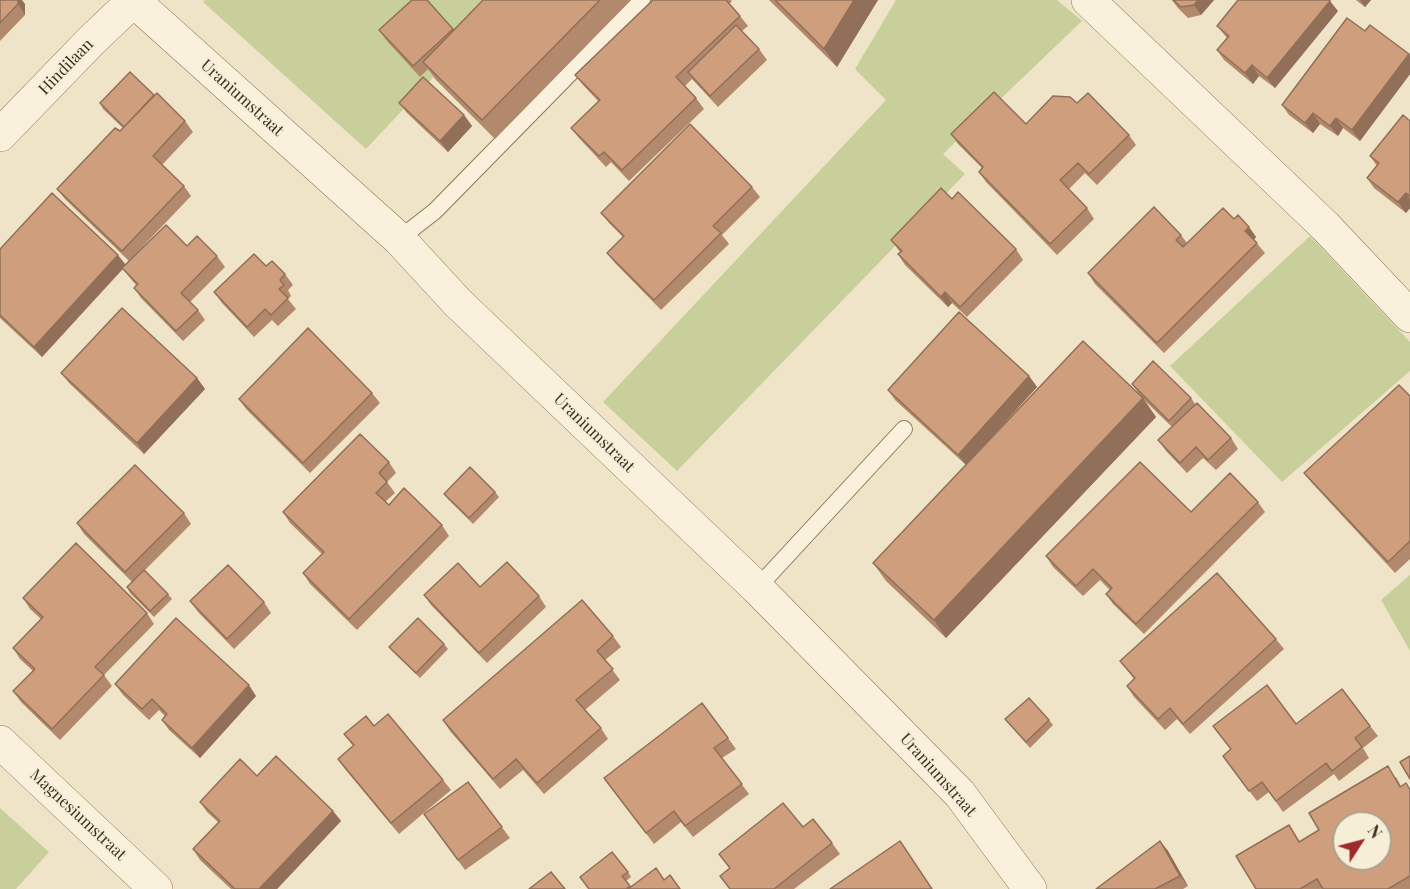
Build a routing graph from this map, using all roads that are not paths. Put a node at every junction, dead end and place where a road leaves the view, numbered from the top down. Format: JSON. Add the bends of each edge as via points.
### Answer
{"nodes":[{"id":1,"x":133,"y":0,"type":"edge"},
{"id":2,"x":642,"y":0,"type":"edge"},
{"id":3,"x":1088,"y":0,"type":"edge"},
{"id":4,"x":0,"y":135,"type":"edge"},
{"id":5,"x":399,"y":239,"type":"junction"},
{"id":6,"x":1410,"y":316,"type":"edge"},
{"id":7,"x":904,"y":429,"type":"dead end"},
{"id":8,"x":757,"y":588,"type":"junction"},
{"id":9,"x":0,"y":742,"type":"edge"},
{"id":10,"x":156,"y":889,"type":"edge"},
{"id":11,"x":1030,"y":889,"type":"edge"}],
"edges":[{"from":1,"to":4,"type":"street","name":"Hindilaan"},
{"from":1,"to":5,"type":"street","name":"Uraniumstraat"},
{"from":2,"to":5,"type":"lane","via":[[435,210]]},
{"from":3,"to":6,"type":"street","via":[[1325,226]]},
{"from":5,"to":8,"type":"street","name":"Uraniumstraat","via":[[458,303]]},
{"from":7,"to":8,"type":"lane"},
{"from":8,"to":11,"type":"street","name":"Uraniumstraat","via":[[960,794]]},
{"from":9,"to":10,"type":"street","name":"Magnesiumstraat"}]}
